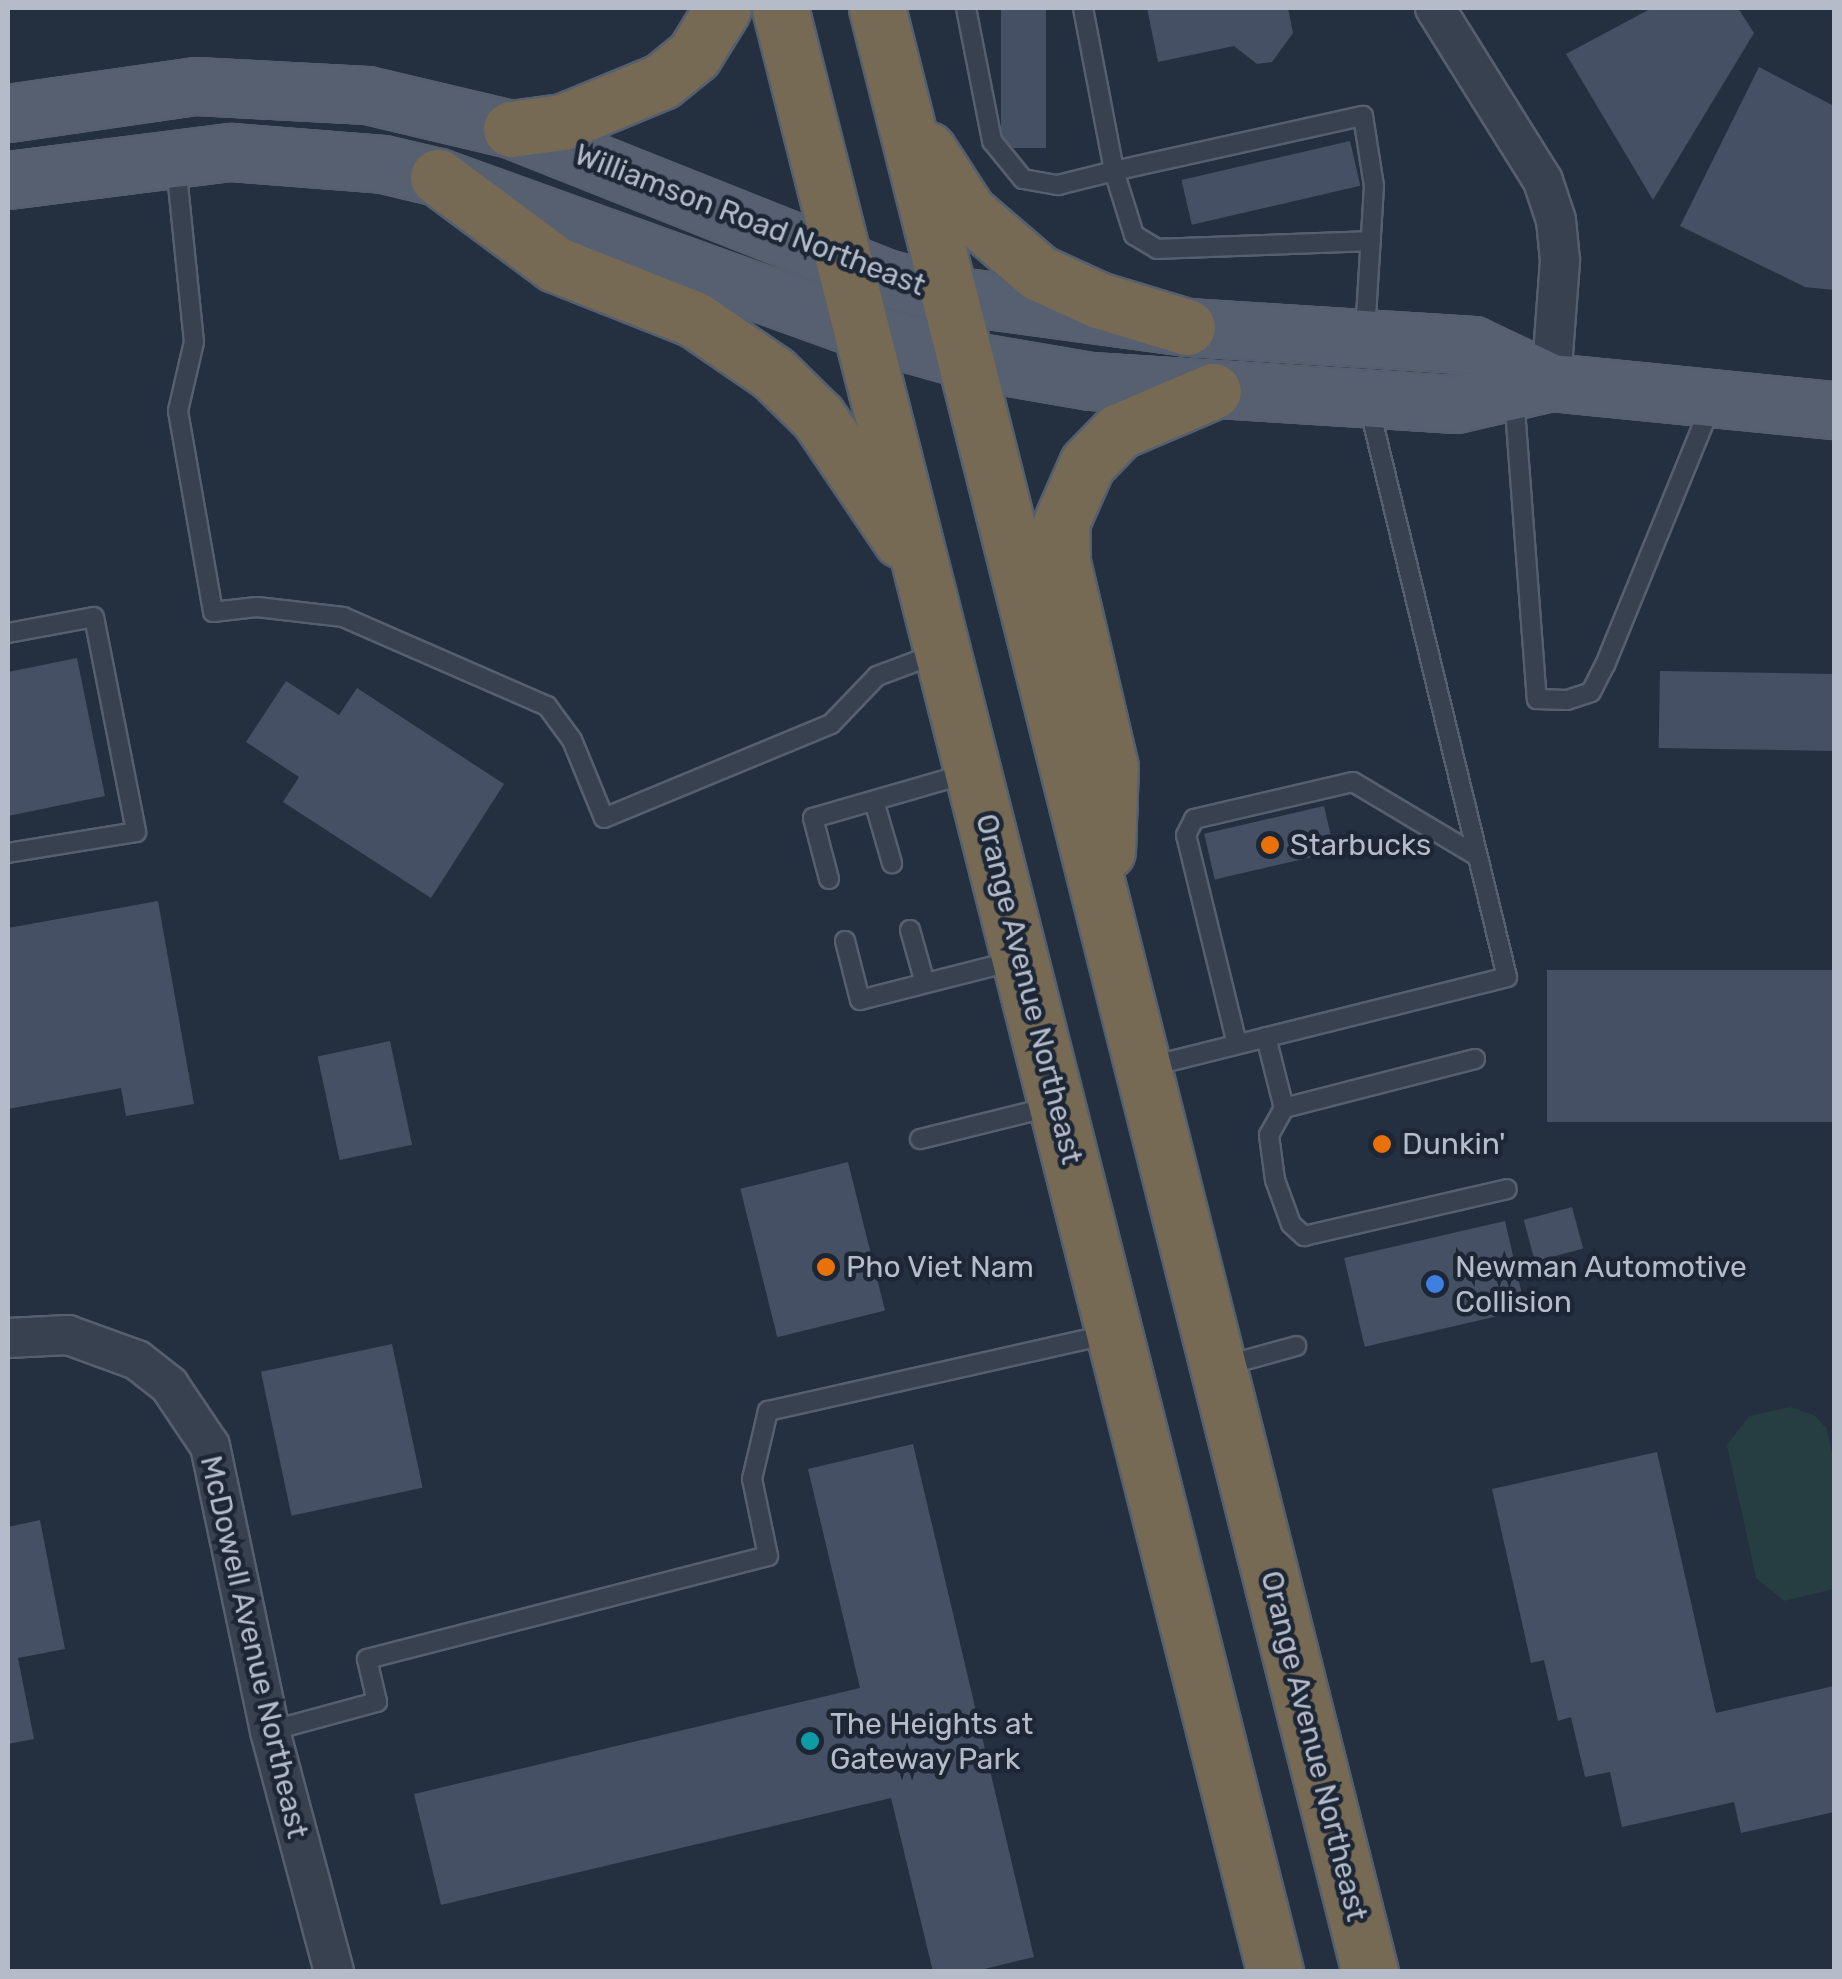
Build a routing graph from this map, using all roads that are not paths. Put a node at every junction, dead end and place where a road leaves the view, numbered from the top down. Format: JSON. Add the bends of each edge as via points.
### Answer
{"nodes":[{"id":1,"x":723,"y":8,"type":"edge"},
{"id":2,"x":780,"y":8,"type":"edge"},
{"id":3,"x":814,"y":8,"type":"edge"},
{"id":4,"x":877,"y":8,"type":"edge"},
{"id":5,"x":966,"y":8,"type":"edge"},
{"id":6,"x":1083,"y":8,"type":"edge"},
{"id":7,"x":1435,"y":8,"type":"edge"},
{"id":8,"x":903,"y":109,"type":"junction"},
{"id":9,"x":8,"y":113,"type":"edge"},
{"id":10,"x":511,"y":130,"type":"junction"},
{"id":11,"x":175,"y":155,"type":"junction"},
{"id":12,"x":1114,"y":171,"type":"junction"},
{"id":13,"x":438,"y":177,"type":"junction"},
{"id":14,"x":8,"y":180,"type":"edge"},
{"id":15,"x":1372,"y":241,"type":"junction"},
{"id":16,"x":867,"y":270,"type":"junction"},
{"id":17,"x":950,"y":295,"type":"junction"},
{"id":18,"x":1187,"y":326,"type":"junction"},
{"id":19,"x":884,"y":336,"type":"junction"},
{"id":20,"x":1364,"y":338,"type":"junction"},
{"id":21,"x":968,"y":360,"type":"junction"},
{"id":22,"x":1532,"y":386,"type":"junction"},
{"id":23,"x":1213,"y":391,"type":"junction"},
{"id":24,"x":1714,"y":398,"type":"junction"},
{"id":25,"x":1369,"y":400,"type":"junction"},
{"id":26,"x":1834,"y":410,"type":"edge"},
{"id":27,"x":930,"y":590,"type":"junction"},
{"id":28,"x":8,"y":633,"type":"edge"},
{"id":29,"x":946,"y":651,"type":"junction"},
{"id":30,"x":975,"y":771,"type":"junction"},
{"id":31,"x":874,"y":801,"type":"junction"},
{"id":32,"x":8,"y":854,"type":"edge"},
{"id":33,"x":1478,"y":856,"type":"junction"},
{"id":34,"x":892,"y":863,"type":"dead end"},
{"id":35,"x":829,"y":879,"type":"dead end"},
{"id":36,"x":1105,"y":914,"type":"junction"},
{"id":37,"x":910,"y":930,"type":"dead end"},
{"id":38,"x":844,"y":941,"type":"dead end"},
{"id":39,"x":1022,"y":958,"type":"junction"},
{"id":40,"x":925,"y":983,"type":"junction"},
{"id":41,"x":1266,"y":1036,"type":"junction"},
{"id":42,"x":1237,"y":1044,"type":"junction"},
{"id":43,"x":1475,"y":1059,"type":"dead end"},
{"id":44,"x":1143,"y":1068,"type":"junction"},
{"id":45,"x":1058,"y":1104,"type":"junction"},
{"id":46,"x":1284,"y":1108,"type":"junction"},
{"id":47,"x":920,"y":1138,"type":"dead end"},
{"id":48,"x":1507,"y":1189,"type":"dead end"},
{"id":49,"x":1115,"y":1333,"type":"junction"},
{"id":50,"x":8,"y":1338,"type":"edge"},
{"id":51,"x":1296,"y":1346,"type":"dead end"},
{"id":52,"x":1218,"y":1367,"type":"junction"},
{"id":53,"x":270,"y":1731,"type":"junction"},
{"id":54,"x":334,"y":1972,"type":"edge"},
{"id":55,"x":1275,"y":1972,"type":"edge"},
{"id":56,"x":1370,"y":1972,"type":"edge"}],
"edges":[{"from":1,"to":10,"type":"highway","via":[[694,55],[662,81],[563,122]]},
{"from":2,"to":16,"type":"highway","name":"Orange Avenue Northeast"},
{"from":3,"to":16,"type":"highway"},
{"from":4,"to":8,"type":"highway","name":"Orange Avenue Northeast"},
{"from":5,"to":12,"type":"lane","via":[[992,140],[1010,170],[1058,184]]},
{"from":6,"to":12,"type":"lane"},
{"from":7,"to":22,"type":"street","via":[[1543,181],[1556,220],[1560,261]]},
{"from":8,"to":17,"type":"highway","name":"Orange Avenue Northeast"},
{"from":8,"to":18,"type":"highway","via":[[968,212],[1000,245],[1039,273],[1098,300]]},
{"from":9,"to":10,"type":"main road","name":"Williamson Road Northeast","via":[[196,86],[274,86],[366,95]]},
{"from":10,"to":16,"type":"main road","name":"Williamson Road Northeast"},
{"from":11,"to":13,"type":"main road","name":"Williamson Road Northeast","via":[[316,155]]},
{"from":11,"to":14,"type":"main road","name":"Williamson Road Northeast"},
{"from":11,"to":29,"type":"lane","via":[[194,342],[178,411],[214,612],[258,607],[344,617],[548,706],[572,740],[604,818],[831,724],[877,676]]},
{"from":12,"to":15,"type":"lane","via":[[1134,235],[1156,249]]},
{"from":12,"to":15,"type":"lane","via":[[1362,116],[1374,186]]},
{"from":13,"to":19,"type":"main road","name":"Williamson Road Northeast"},
{"from":13,"to":27,"type":"highway","via":[[555,264],[694,319],[773,373],[868,484]]},
{"from":15,"to":20,"type":"lane"},
{"from":16,"to":17,"type":"main road","name":"Williamson Road Northeast"},
{"from":16,"to":19,"type":"highway","name":"Orange Avenue Northeast"},
{"from":17,"to":18,"type":"main road","name":"Williamson Road Northeast"},
{"from":17,"to":21,"type":"highway","name":"Orange Avenue Northeast"},
{"from":18,"to":20,"type":"main road","name":"Williamson Road Northeast"},
{"from":19,"to":21,"type":"main road","name":"Williamson Road Northeast"},
{"from":19,"to":27,"type":"highway","name":"Orange Avenue Northeast"},
{"from":20,"to":22,"type":"main road","name":"Williamson Road Northeast","via":[[1473,345]]},
{"from":21,"to":23,"type":"main road","name":"Williamson Road Northeast","via":[[1090,382]]},
{"from":21,"to":36,"type":"highway","name":"Orange Avenue Northeast"},
{"from":22,"to":24,"type":"main road","name":"Williamson Road Northeast"},
{"from":22,"to":24,"type":"lane","via":[[1537,699],[1591,692]]},
{"from":22,"to":25,"type":"main road","name":"Williamson Road Northeast","via":[[1456,404]]},
{"from":23,"to":25,"type":"main road","name":"Williamson Road Northeast"},
{"from":23,"to":36,"type":"highway","via":[[1120,431],[1086,464],[1060,523],[1062,562],[1110,767]]},
{"from":24,"to":26,"type":"main road","name":"Williamson Road Northeast"},
{"from":25,"to":33,"type":"lane","via":[[1374,446]]},
{"from":27,"to":29,"type":"highway","name":"Orange Avenue Northeast"},
{"from":28,"to":32,"type":"lane","via":[[94,617],[136,832]]},
{"from":29,"to":30,"type":"highway","name":"Orange Avenue Northeast"},
{"from":30,"to":31,"type":"lane"},
{"from":30,"to":39,"type":"highway","name":"Orange Avenue Northeast"},
{"from":31,"to":34,"type":"lane"},
{"from":31,"to":35,"type":"lane","via":[[813,818]]},
{"from":33,"to":41,"type":"lane","via":[[1508,976]]},
{"from":33,"to":42,"type":"lane","via":[[1353,782],[1194,819],[1186,835]]},
{"from":36,"to":44,"type":"highway","name":"Orange Avenue Northeast"},
{"from":37,"to":40,"type":"lane"},
{"from":38,"to":40,"type":"lane","via":[[860,1000]]},
{"from":39,"to":40,"type":"lane"},
{"from":39,"to":45,"type":"highway","name":"Orange Avenue Northeast"},
{"from":41,"to":42,"type":"lane"},
{"from":41,"to":46,"type":"lane"},
{"from":42,"to":44,"type":"lane"},
{"from":43,"to":46,"type":"lane"},
{"from":44,"to":52,"type":"highway","name":"Orange Avenue Northeast"},
{"from":45,"to":47,"type":"lane"},
{"from":45,"to":49,"type":"highway","name":"Orange Avenue Northeast"},
{"from":46,"to":48,"type":"lane","via":[[1269,1135],[1276,1180],[1290,1224],[1304,1236]]},
{"from":49,"to":53,"type":"lane","via":[[768,1410],[752,1479],[768,1556],[367,1659],[377,1702]]},
{"from":49,"to":55,"type":"highway","name":"Orange Avenue Northeast"},
{"from":50,"to":53,"type":"street","name":"McDowell Avenue Northeast","via":[[68,1335],[100,1342],[169,1385],[194,1417],[219,1485]]},
{"from":51,"to":52,"type":"lane"},
{"from":52,"to":56,"type":"highway","name":"Orange Avenue Northeast"},
{"from":53,"to":54,"type":"street","name":"McDowell Avenue Northeast"}]}
